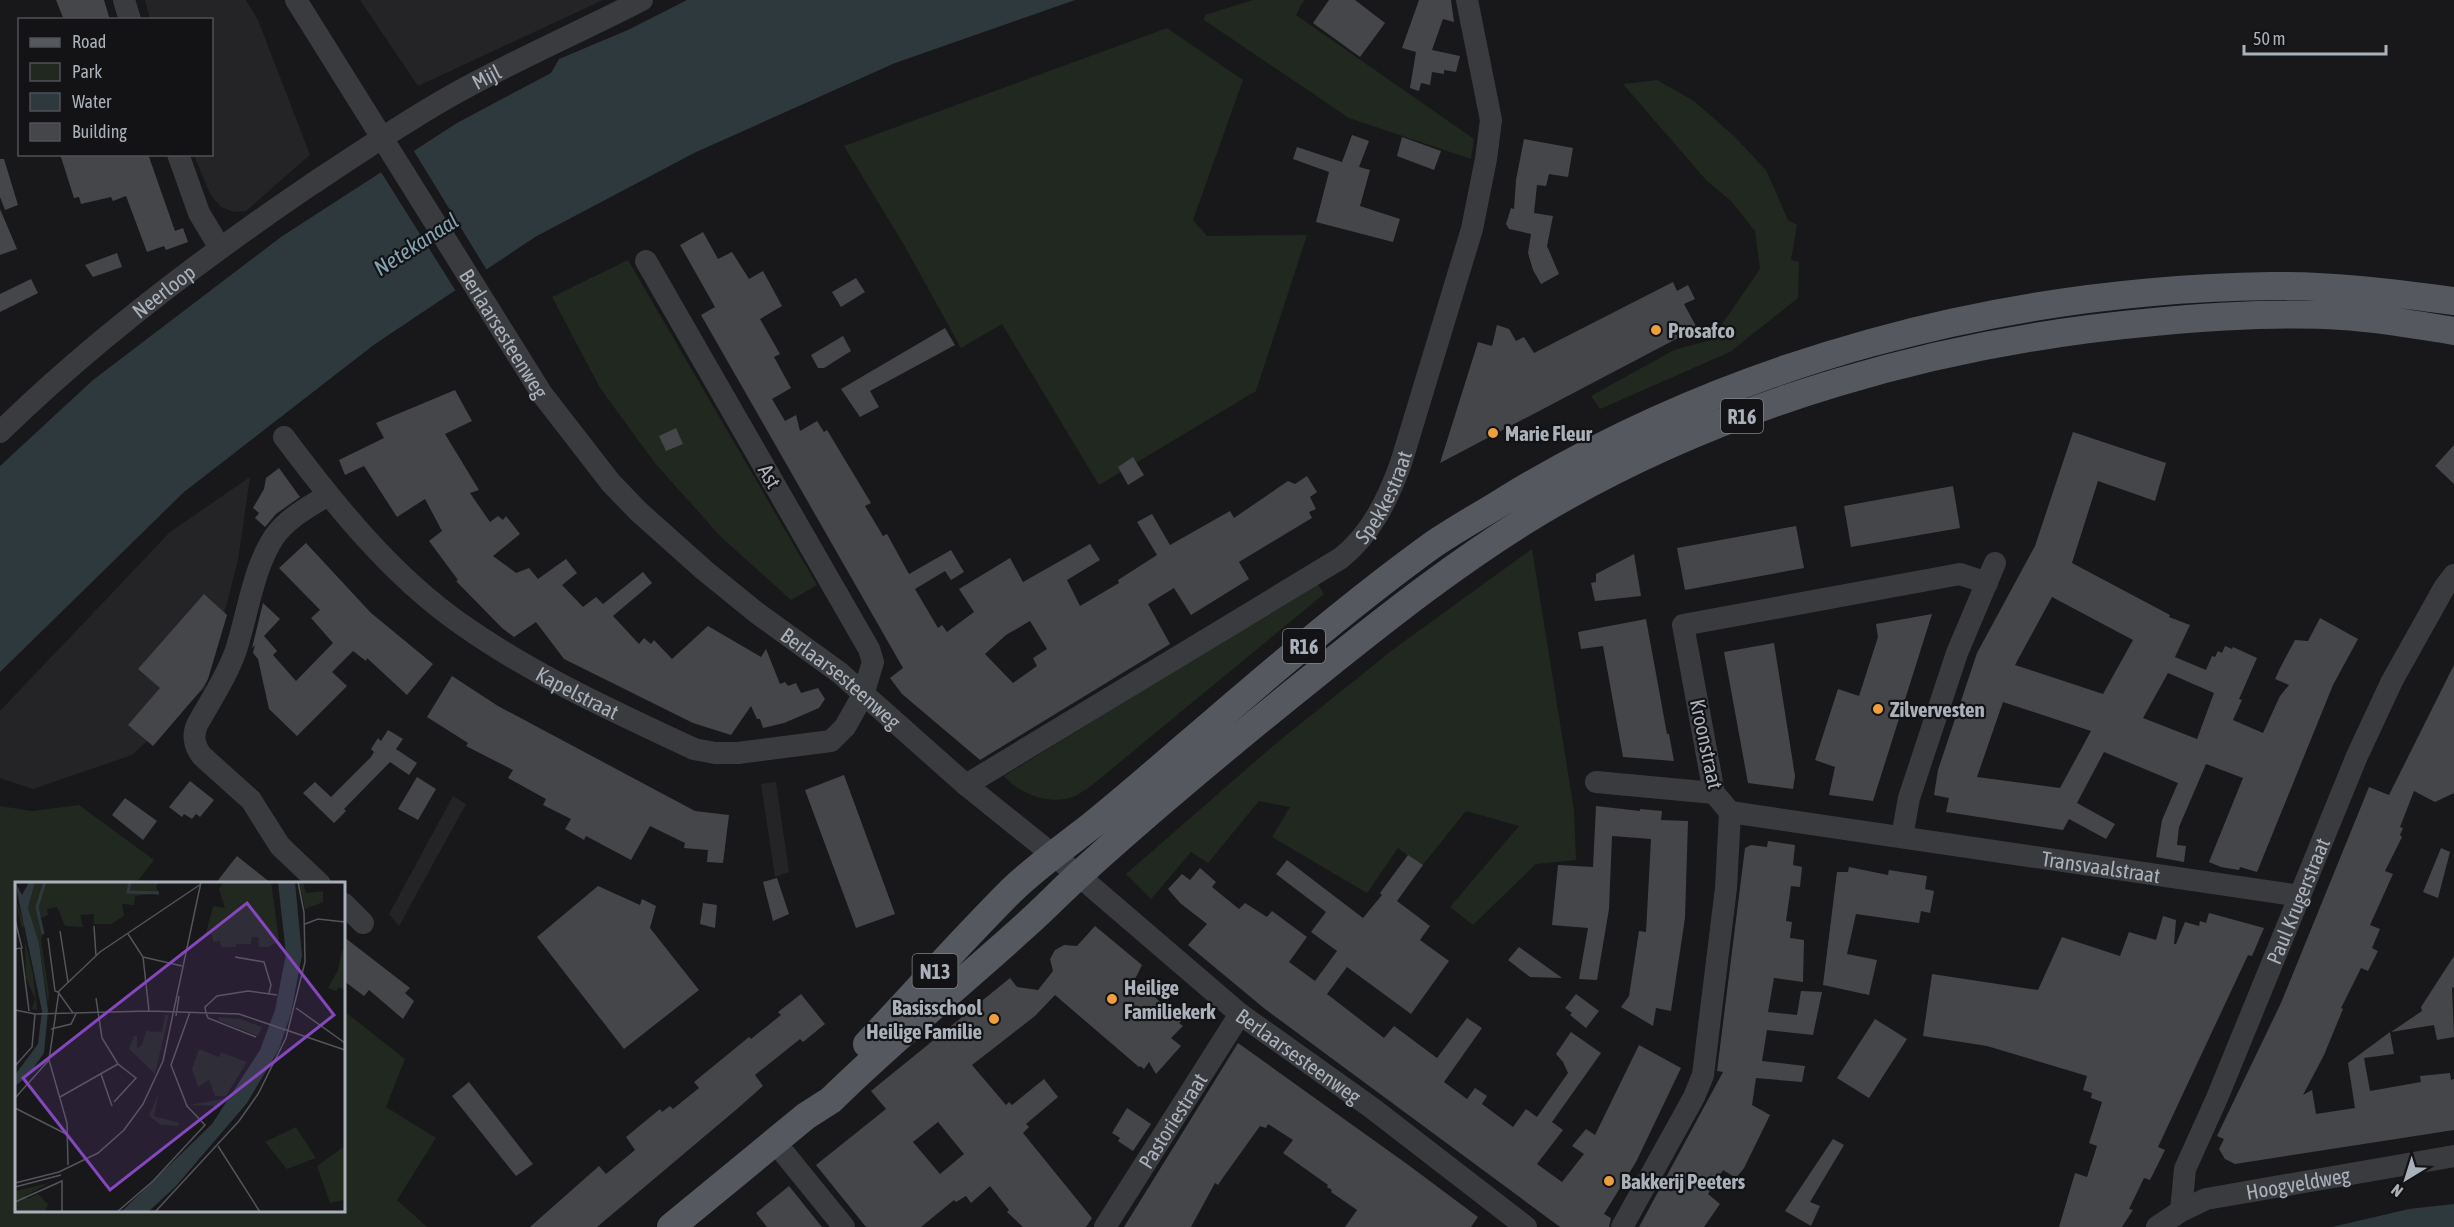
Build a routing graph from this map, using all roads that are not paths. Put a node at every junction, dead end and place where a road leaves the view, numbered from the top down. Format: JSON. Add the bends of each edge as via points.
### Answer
{"nodes":[{"id":1,"x":124,"y":0,"type":"edge"},
{"id":2,"x":297,"y":0,"type":"edge"},
{"id":3,"x":642,"y":0,"type":"edge"},
{"id":4,"x":1467,"y":0,"type":"edge"},
{"id":5,"x":129,"y":18,"type":"edge"},
{"id":6,"x":179,"y":156,"type":"edge"},
{"id":7,"x":339,"y":166,"type":"joint"},
{"id":8,"x":220,"y":248,"type":"junction"},
{"id":9,"x":646,"y":261,"type":"dead end"},
{"id":10,"x":2454,"y":301,"type":"edge"},
{"id":11,"x":2454,"y":331,"type":"edge"},
{"id":12,"x":0,"y":432,"type":"edge"},
{"id":13,"x":284,"y":437,"type":"dead end"},
{"id":14,"x":328,"y":495,"type":"junction"},
{"id":15,"x":2449,"y":581,"type":"edge"},
{"id":16,"x":2454,"y":609,"type":"edge"},
{"id":17,"x":863,"y":695,"type":"junction"},
{"id":18,"x":1596,"y":783,"type":"dead end"},
{"id":19,"x":966,"y":785,"type":"junction"},
{"id":20,"x":1714,"y":793,"type":"junction"},
{"id":21,"x":1730,"y":812,"type":"junction"},
{"id":22,"x":1902,"y":837,"type":"junction"},
{"id":23,"x":1053,"y":855,"type":"junction"},
{"id":24,"x":1078,"y":875,"type":"junction"},
{"id":25,"x":318,"y":882,"type":"edge"},
{"id":26,"x":2300,"y":896,"type":"junction"},
{"id":27,"x":345,"y":905,"type":"edge"},
{"id":28,"x":363,"y":923,"type":"dead end"},
{"id":29,"x":1240,"y":1014,"type":"junction"},
{"id":30,"x":806,"y":1116,"type":"junction"},
{"id":31,"x":775,"y":1142,"type":"junction"},
{"id":32,"x":2454,"y":1156,"type":"edge"},
{"id":33,"x":2181,"y":1211,"type":"junction"},
{"id":34,"x":671,"y":1227,"type":"edge"},
{"id":35,"x":844,"y":1227,"type":"edge"},
{"id":36,"x":1105,"y":1227,"type":"edge"},
{"id":37,"x":1526,"y":1227,"type":"edge"},
{"id":38,"x":1622,"y":1227,"type":"edge"},
{"id":39,"x":2157,"y":1227,"type":"edge"}],
"edges":[{"from":1,"to":5,"type":"street"},
{"from":2,"to":17,"type":"street","name":"Berlaarsesteenweg","via":[[558,416],[611,483],[704,570],[840,673]]},
{"from":3,"to":7,"type":"street","name":"Mijl","via":[[447,98]]},
{"from":4,"to":19,"type":"street","name":"Spekkestraat","via":[[1491,120],[1486,159],[1472,229],[1401,463],[1371,526],[1341,558]]},
{"from":6,"to":8,"type":"street","via":[[199,213]]},
{"from":7,"to":8,"type":"street","name":"Neerloop"},
{"from":8,"to":12,"type":"street","name":"Neerloop","via":[[141,309]]},
{"from":9,"to":17,"type":"street","name":"Ast","via":[[869,649],[873,662]]},
{"from":10,"to":23,"type":"main road","number":"R16","via":[[2348,288],[2273,286],[2047,304],[1881,340],[1790,367],[1705,400],[1585,454],[1434,544],[1336,620]]},
{"from":11,"to":24,"type":"main road","number":"R16","via":[[2344,316],[2274,315],[2205,317],[2043,334],[1887,368],[1716,426],[1568,496],[1452,568],[1272,710]]},
{"from":13,"to":14,"type":"street","name":"Kapelstraat"},
{"from":14,"to":17,"type":"street","name":"Kapelstraat","via":[[415,586],[460,624],[521,663],[694,749],[738,753],[831,741],[845,727]]},
{"from":14,"to":25,"type":"street","via":[[289,521],[273,539],[230,666],[194,735],[202,756],[251,800],[274,839]]},
{"from":15,"to":16,"type":"street"},
{"from":15,"to":26,"type":"street","name":"Paul Krugerstraat","via":[[2374,717]]},
{"from":17,"to":19,"type":"street","name":"Berlaarsesteenweg"},
{"from":18,"to":20,"type":"street"},
{"from":19,"to":23,"type":"street","name":"Berlaarsesteenweg"},
{"from":20,"to":21,"type":"street","name":"Kroonstraat"},
{"from":20,"to":22,"type":"street","name":"Kroonstraat","via":[[1683,625],[1960,574],[1991,573],[1957,653],[1909,798]]},
{"from":21,"to":22,"type":"street","name":"Transvaalstraat"},
{"from":21,"to":38,"type":"street","name":"Kroonstraat","via":[[1726,888],[1703,1075]]},
{"from":22,"to":26,"type":"street","name":"Transvaalstraat"},
{"from":23,"to":24,"type":"street","name":"Berlaarsesteenweg"},
{"from":23,"to":30,"type":"main road","number":"N13","via":[[1014,888],[938,968],[822,1092]]},
{"from":24,"to":29,"type":"street","name":"Berlaarsesteenweg"},
{"from":24,"to":30,"type":"main road","number":"N13","via":[[831,1100]]},
{"from":26,"to":33,"type":"street","name":"Paul Krugerstraat","via":[[2185,1169]]},
{"from":27,"to":28,"type":"street"},
{"from":29,"to":36,"type":"street","name":"Pastoriestraat"},
{"from":29,"to":37,"type":"street","name":"Berlaarsesteenweg","via":[[1372,1108]]},
{"from":30,"to":31,"type":"main road","number":"N13"},
{"from":31,"to":34,"type":"main road","number":"N13"},
{"from":31,"to":35,"type":"street"},
{"from":32,"to":33,"type":"street","name":"Hoogveldweg","via":[[2223,1195]]},
{"from":33,"to":39,"type":"street"}]}
